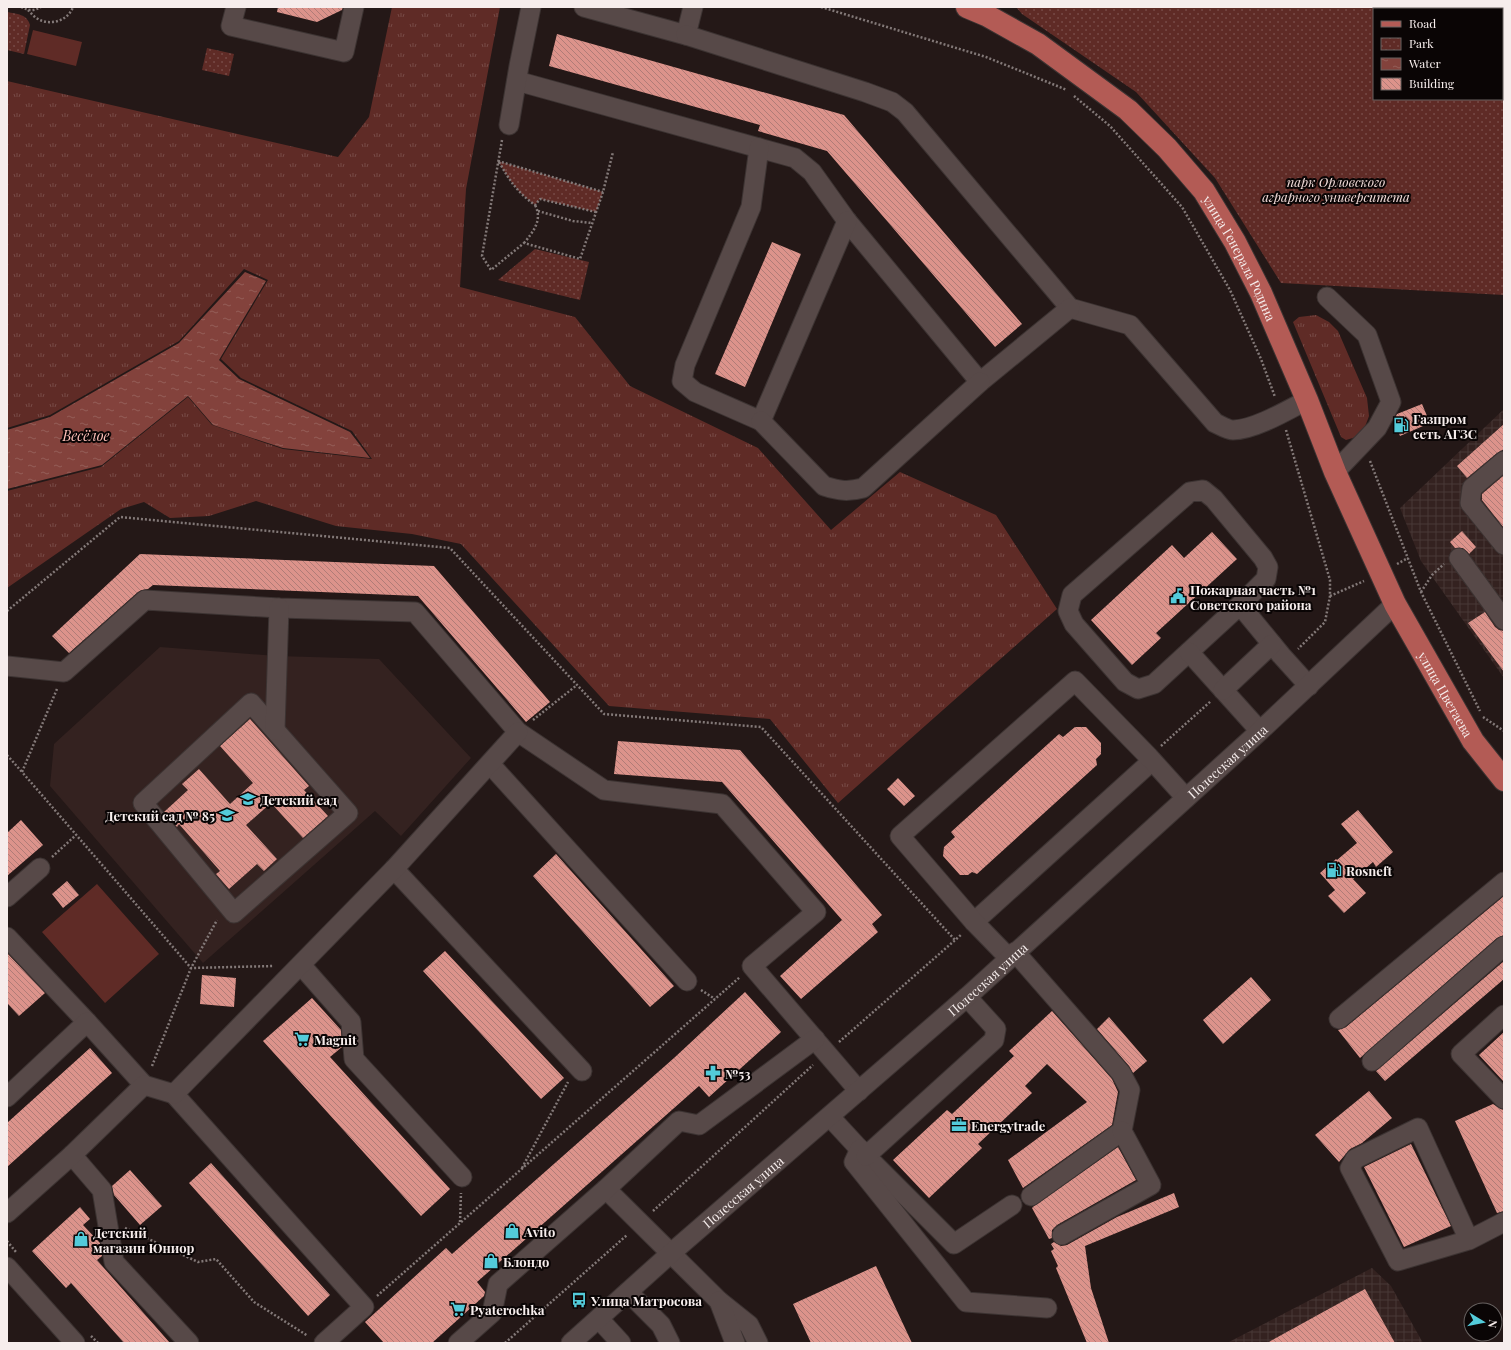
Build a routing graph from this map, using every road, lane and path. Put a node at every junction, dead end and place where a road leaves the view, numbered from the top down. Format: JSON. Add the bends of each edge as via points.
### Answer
{"nodes":[{"id":1,"x":21,"y":7,"type":"edge"},
{"id":2,"x":41,"y":7,"type":"edge"},
{"id":3,"x":73,"y":7,"type":"edge"},
{"id":4,"x":236,"y":7,"type":"edge"},
{"id":5,"x":354,"y":7,"type":"edge"},
{"id":6,"x":531,"y":7,"type":"edge"},
{"id":7,"x":584,"y":7,"type":"edge"},
{"id":8,"x":693,"y":7,"type":"edge"},
{"id":9,"x":821,"y":7,"type":"edge"},
{"id":10,"x":967,"y":7,"type":"edge"},
{"id":11,"x":28,"y":10,"type":"junction"},
{"id":12,"x":686,"y":35,"type":"junction"},
{"id":13,"x":517,"y":81,"type":"junction"},
{"id":14,"x":509,"y":125,"type":"joint"},
{"id":15,"x":759,"y":148,"type":"junction"},
{"id":16,"x":612,"y":152,"type":"dead end"},
{"id":17,"x":498,"y":161,"type":"junction"},
{"id":18,"x":602,"y":192,"type":"junction"},
{"id":19,"x":535,"y":206,"type":"junction"},
{"id":20,"x":538,"y":211,"type":"junction"},
{"id":21,"x":596,"y":212,"type":"junction"},
{"id":22,"x":848,"y":221,"type":"junction"},
{"id":23,"x":592,"y":223,"type":"junction"},
{"id":24,"x":524,"y":244,"type":"junction"},
{"id":25,"x":1327,"y":297,"type":"dead end"},
{"id":26,"x":1070,"y":308,"type":"junction"},
{"id":27,"x":980,"y":382,"type":"junction"},
{"id":28,"x":1307,"y":400,"type":"junction"},
{"id":29,"x":1281,"y":413,"type":"junction"},
{"id":30,"x":761,"y":421,"type":"junction"},
{"id":31,"x":1363,"y":442,"type":"junction"},
{"id":32,"x":1504,"y":462,"type":"edge"},
{"id":33,"x":1335,"y":472,"type":"junction"},
{"id":34,"x":1504,"y":545,"type":"edge"},
{"id":35,"x":1459,"y":558,"type":"joint"},
{"id":36,"x":1421,"y":592,"type":"junction"},
{"id":37,"x":1395,"y":604,"type":"junction"},
{"id":38,"x":1240,"y":605,"type":"junction"},
{"id":39,"x":279,"y":608,"type":"junction"},
{"id":40,"x":7,"y":612,"type":"edge"},
{"id":41,"x":1504,"y":620,"type":"edge"},
{"id":42,"x":1272,"y":644,"type":"junction"},
{"id":43,"x":1189,"y":652,"type":"junction"},
{"id":44,"x":1286,"y":660,"type":"junction"},
{"id":45,"x":7,"y":666,"type":"edge"},
{"id":46,"x":64,"y":672,"type":"junction"},
{"id":47,"x":577,"y":685,"type":"junction"},
{"id":48,"x":1309,"y":686,"type":"junction"},
{"id":49,"x":1223,"y":690,"type":"junction"},
{"id":50,"x":275,"y":730,"type":"junction"},
{"id":51,"x":1260,"y":731,"type":"junction"},
{"id":52,"x":1504,"y":731,"type":"edge"},
{"id":53,"x":518,"y":732,"type":"junction"},
{"id":54,"x":7,"y":755,"type":"edge"},
{"id":55,"x":1150,"y":759,"type":"junction"},
{"id":56,"x":490,"y":764,"type":"junction"},
{"id":57,"x":22,"y":772,"type":"junction"},
{"id":58,"x":1504,"y":780,"type":"edge"},
{"id":59,"x":1186,"y":798,"type":"junction"},
{"id":60,"x":76,"y":835,"type":"junction"},
{"id":61,"x":40,"y":868,"type":"joint"},
{"id":62,"x":394,"y":869,"type":"junction"},
{"id":63,"x":1504,"y":882,"type":"edge"},
{"id":64,"x":7,"y":897,"type":"edge"},
{"id":65,"x":227,"y":904,"type":"junction"},
{"id":66,"x":974,"y":922,"type":"junction"},
{"id":67,"x":7,"y":937,"type":"edge"},
{"id":68,"x":955,"y":940,"type":"junction"},
{"id":69,"x":1504,"y":946,"type":"edge"},
{"id":70,"x":1012,"y":955,"type":"junction"},
{"id":71,"x":301,"y":965,"type":"junction"},
{"id":72,"x":752,"y":966,"type":"junction"},
{"id":73,"x":191,"y":968,"type":"junction"},
{"id":74,"x":687,"y":981,"type":"dead end"},
{"id":75,"x":967,"y":996,"type":"junction"},
{"id":76,"x":1504,"y":1015,"type":"edge"},
{"id":77,"x":1339,"y":1019,"type":"dead end"},
{"id":78,"x":87,"y":1022,"type":"junction"},
{"id":79,"x":821,"y":1046,"type":"junction"},
{"id":80,"x":1372,"y":1061,"type":"dead end"},
{"id":81,"x":579,"y":1068,"type":"joint"},
{"id":82,"x":144,"y":1085,"type":"junction"},
{"id":83,"x":859,"y":1091,"type":"junction"},
{"id":84,"x":174,"y":1094,"type":"junction"},
{"id":85,"x":7,"y":1097,"type":"edge"},
{"id":86,"x":1504,"y":1099,"type":"edge"},
{"id":87,"x":830,"y":1117,"type":"junction"},
{"id":88,"x":1122,"y":1131,"type":"junction"},
{"id":89,"x":863,"y":1153,"type":"junction"},
{"id":90,"x":72,"y":1155,"type":"junction"},
{"id":91,"x":521,"y":1169,"type":"junction"},
{"id":92,"x":462,"y":1177,"type":"joint"},
{"id":93,"x":606,"y":1189,"type":"junction"},
{"id":94,"x":1031,"y":1196,"type":"dead end"},
{"id":95,"x":1012,"y":1206,"type":"dead end"},
{"id":96,"x":7,"y":1213,"type":"edge"},
{"id":97,"x":107,"y":1220,"type":"junction"},
{"id":98,"x":1504,"y":1222,"type":"edge"},
{"id":99,"x":460,"y":1223,"type":"junction"},
{"id":100,"x":640,"y":1223,"type":"junction"},
{"id":101,"x":1062,"y":1236,"type":"dead end"},
{"id":102,"x":1469,"y":1240,"type":"junction"},
{"id":103,"x":670,"y":1254,"type":"junction"},
{"id":104,"x":7,"y":1267,"type":"edge"},
{"id":105,"x":628,"y":1292,"type":"junction"},
{"id":106,"x":719,"y":1301,"type":"junction"},
{"id":107,"x":364,"y":1307,"type":"junction"},
{"id":108,"x":1047,"y":1308,"type":"dead end"},
{"id":109,"x":599,"y":1319,"type":"junction"},
{"id":110,"x":318,"y":1341,"type":"edge"},
{"id":111,"x":75,"y":1343,"type":"edge"},
{"id":112,"x":189,"y":1343,"type":"edge"},
{"id":113,"x":458,"y":1343,"type":"edge"},
{"id":114,"x":504,"y":1343,"type":"edge"},
{"id":115,"x":571,"y":1343,"type":"edge"},
{"id":116,"x":621,"y":1343,"type":"edge"},
{"id":117,"x":670,"y":1343,"type":"edge"},
{"id":118,"x":735,"y":1343,"type":"edge"},
{"id":119,"x":758,"y":1343,"type":"edge"}],
"edges":[{"from":1,"to":11,"type":"path"},
{"from":2,"to":11,"type":"path"},
{"from":3,"to":11,"type":"path","via":[[62,20],[49,23],[38,19]]},
{"from":4,"to":5,"type":"street","via":[[232,26],[344,52]]},
{"from":6,"to":13,"type":"street"},
{"from":7,"to":12,"type":"street"},
{"from":8,"to":12,"type":"street"},
{"from":9,"to":29,"type":"path","via":[[993,60],[1066,90],[1110,126],[1182,207],[1230,290],[1261,359]]},
{"from":10,"to":28,"type":"main road","name":"улица Генерала Родина","via":[[986,14],[1038,44],[1128,110],[1204,191],[1235,242],[1261,293]]},
{"from":12,"to":26,"type":"street","via":[[892,102],[905,112]]},
{"from":13,"to":14,"type":"street"},
{"from":13,"to":15,"type":"street"},
{"from":14,"to":17,"type":"path","via":[[502,140]]},
{"from":15,"to":22,"type":"street","via":[[795,158],[812,172]]},
{"from":15,"to":30,"type":"street","via":[[751,207],[685,365],[682,381],[695,392]]},
{"from":16,"to":18,"type":"path"},
{"from":17,"to":18,"type":"path"},
{"from":17,"to":19,"type":"path","via":[[512,185]]},
{"from":17,"to":24,"type":"path","via":[[482,256],[491,270]]},
{"from":18,"to":21,"type":"path"},
{"from":19,"to":20,"type":"path"},
{"from":19,"to":21,"type":"path","via":[[540,199]]},
{"from":20,"to":23,"type":"path","via":[[573,221]]},
{"from":20,"to":24,"type":"path","via":[[538,223]]},
{"from":21,"to":23,"type":"path"},
{"from":22,"to":27,"type":"street"},
{"from":22,"to":30,"type":"street"},
{"from":23,"to":24,"type":"path","via":[[580,259]]},
{"from":25,"to":31,"type":"street","via":[[1367,335],[1391,402],[1377,428]]},
{"from":26,"to":27,"type":"street"},
{"from":26,"to":29,"type":"street","via":[[1130,325],[1215,423],[1231,430],[1247,428]]},
{"from":27,"to":30,"type":"street","via":[[864,488],[852,491],[824,486]]},
{"from":28,"to":29,"type":"street"},
{"from":28,"to":33,"type":"main road","name":"улица Генерала Родина"},
{"from":29,"to":44,"type":"path","via":[[1330,580],[1325,622]]},
{"from":31,"to":33,"type":"street"},
{"from":31,"to":36,"type":"path"},
{"from":32,"to":34,"type":"street","via":[[1472,488],[1470,503]]},
{"from":33,"to":37,"type":"main road","name":"улица Генерала Родина"},
{"from":35,"to":36,"type":"path","via":[[1441,566]]},
{"from":35,"to":41,"type":"street"},
{"from":36,"to":52,"type":"path","via":[[1483,717]]},
{"from":37,"to":48,"type":"street","name":"Полесская улица"},
{"from":37,"to":58,"type":"main road","name":"улица Цветаева","via":[[1473,741]]},
{"from":38,"to":42,"type":"street"},
{"from":38,"to":43,"type":"street"},
{"from":38,"to":43,"type":"street","via":[[1266,579],[1268,567],[1214,499],[1203,490],[1190,492],[1072,595],[1068,611],[1074,624],[1126,682],[1138,689],[1154,684]]},
{"from":39,"to":46,"type":"street","via":[[145,600]]},
{"from":39,"to":50,"type":"street"},
{"from":39,"to":53,"type":"street","via":[[415,612]]},
{"from":40,"to":47,"type":"path","via":[[120,517],[450,548]]},
{"from":42,"to":44,"type":"street"},
{"from":42,"to":49,"type":"street"},
{"from":43,"to":49,"type":"street"},
{"from":44,"to":48,"type":"street"},
{"from":45,"to":46,"type":"street"},
{"from":46,"to":57,"type":"path"},
{"from":47,"to":53,"type":"path"},
{"from":47,"to":68,"type":"path","via":[[604,714],[761,727]]},
{"from":48,"to":51,"type":"street","name":"Полесская улица"},
{"from":49,"to":51,"type":"street"},
{"from":49,"to":55,"type":"path"},
{"from":50,"to":65,"type":"street","via":[[348,813],[234,913]]},
{"from":50,"to":65,"type":"street","via":[[251,703],[143,803]]},
{"from":51,"to":59,"type":"street","name":"Полесская улица"},
{"from":53,"to":56,"type":"street"},
{"from":53,"to":72,"type":"street","via":[[604,790],[722,804],[816,912]]},
{"from":54,"to":57,"type":"path"},
{"from":55,"to":59,"type":"street"},
{"from":55,"to":66,"type":"street"},
{"from":55,"to":66,"type":"street","via":[[1075,681],[900,836]]},
{"from":56,"to":62,"type":"street"},
{"from":56,"to":74,"type":"street"},
{"from":57,"to":60,"type":"path"},
{"from":59,"to":70,"type":"street","name":"Полесская улица"},
{"from":60,"to":61,"type":"path"},
{"from":60,"to":73,"type":"path"},
{"from":61,"to":64,"type":"street"},
{"from":62,"to":71,"type":"street"},
{"from":62,"to":81,"type":"street"},
{"from":63,"to":77,"type":"street"},
{"from":65,"to":73,"type":"path"},
{"from":66,"to":68,"type":"path"},
{"from":66,"to":70,"type":"street"},
{"from":67,"to":78,"type":"street"},
{"from":68,"to":79,"type":"path"},
{"from":69,"to":80,"type":"street"},
{"from":70,"to":75,"type":"street","name":"Полесская улица"},
{"from":70,"to":88,"type":"street","via":[[1121,1073],[1130,1090]]},
{"from":71,"to":73,"type":"path"},
{"from":71,"to":84,"type":"street"},
{"from":71,"to":92,"type":"street","via":[[351,1022],[354,1059]]},
{"from":72,"to":79,"type":"street"},
{"from":72,"to":91,"type":"path"},
{"from":73,"to":82,"type":"path"},
{"from":75,"to":83,"type":"street","name":"Полесская улица"},
{"from":75,"to":89,"type":"street","via":[[996,1030],[994,1040]]},
{"from":76,"to":86,"type":"street","via":[[1461,1054]]},
{"from":78,"to":82,"type":"street"},
{"from":78,"to":85,"type":"street"},
{"from":79,"to":83,"type":"street"},
{"from":79,"to":93,"type":"street","via":[[699,1125],[679,1121]]},
{"from":79,"to":100,"type":"path"},
{"from":81,"to":91,"type":"path"},
{"from":82,"to":84,"type":"street"},
{"from":82,"to":90,"type":"street"},
{"from":83,"to":87,"type":"street","name":"Полесская улица"},
{"from":84,"to":107,"type":"street"},
{"from":87,"to":89,"type":"street"},
{"from":87,"to":103,"type":"street","name":"Полесская улица"},
{"from":88,"to":94,"type":"street"},
{"from":88,"to":101,"type":"street","via":[[1151,1186]]},
{"from":89,"to":95,"type":"street","via":[[954,1244]]},
{"from":89,"to":108,"type":"street","via":[[854,1162],[966,1302]]},
{"from":90,"to":96,"type":"street"},
{"from":90,"to":97,"type":"street","via":[[102,1190]]},
{"from":91,"to":99,"type":"path"},
{"from":92,"to":99,"type":"path"},
{"from":93,"to":100,"type":"street"},
{"from":93,"to":113,"type":"street","via":[[498,1284],[492,1313]]},
{"from":97,"to":110,"type":"path","via":[[198,1262],[216,1259],[254,1302]]},
{"from":97,"to":112,"type":"street","via":[[114,1262]]},
{"from":98,"to":102,"type":"street"},
{"from":99,"to":107,"type":"path"},
{"from":100,"to":103,"type":"street"},
{"from":100,"to":114,"type":"path"},
{"from":102,"to":102,"type":"street","via":[[1418,1128],[1355,1159],[1350,1168],[1398,1261]]},
{"from":103,"to":105,"type":"street","name":"Полесская улица"},
{"from":103,"to":106,"type":"street"},
{"from":104,"to":111,"type":"street"},
{"from":105,"to":109,"type":"street","name":"Полесская улица"},
{"from":105,"to":117,"type":"street","via":[[661,1325]]},
{"from":106,"to":118,"type":"street"},
{"from":106,"to":119,"type":"street","via":[[749,1324]]},
{"from":107,"to":110,"type":"street"},
{"from":109,"to":115,"type":"street","name":"Полесская улица"},
{"from":109,"to":116,"type":"street"}]}
